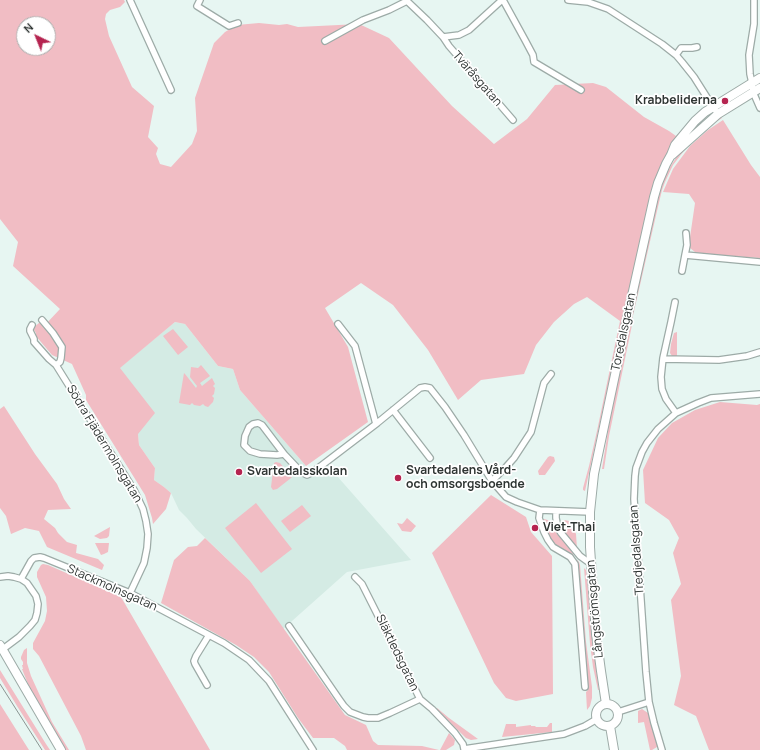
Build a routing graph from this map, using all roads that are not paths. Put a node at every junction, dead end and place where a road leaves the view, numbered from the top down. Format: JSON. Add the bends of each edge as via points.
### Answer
{"nodes":[{"id":1,"x":130,"y":0,"type":"edge"},
{"id":2,"x":200,"y":0,"type":"edge"},
{"id":3,"x":503,"y":0,"type":"edge"},
{"id":4,"x":568,"y":0,"type":"edge"},
{"id":5,"x":406,"y":1,"type":"edge"},
{"id":6,"x":756,"y":1,"type":"edge"},
{"id":7,"x":238,"y":23,"type":"dead end"},
{"id":8,"x":443,"y":37,"type":"junction"},
{"id":9,"x":325,"y":41,"type":"dead end"},
{"id":10,"x":697,"y":47,"type":"dead end"},
{"id":11,"x":676,"y":55,"type":"junction"},
{"id":12,"x":760,"y":78,"type":"edge"},
{"id":13,"x":752,"y":83,"type":"junction"},
{"id":14,"x":171,"y":90,"type":"dead end"},
{"id":15,"x":581,"y":90,"type":"dead end"},
{"id":16,"x":757,"y":90,"type":"edge"},
{"id":17,"x":760,"y":108,"type":"edge"},
{"id":18,"x":715,"y":110,"type":"junction"},
{"id":19,"x":513,"y":120,"type":"dead end"},
{"id":20,"x":686,"y":233,"type":"dead end"},
{"id":21,"x":685,"y":255,"type":"junction"},
{"id":22,"x":760,"y":262,"type":"edge"},
{"id":23,"x":682,"y":271,"type":"dead end"},
{"id":24,"x":674,"y":302,"type":"dead end"},
{"id":25,"x":42,"y":320,"type":"dead end"},
{"id":26,"x":338,"y":324,"type":"dead end"},
{"id":27,"x":32,"y":325,"type":"dead end"},
{"id":28,"x":760,"y":352,"type":"edge"},
{"id":29,"x":663,"y":360,"type":"junction"},
{"id":30,"x":56,"y":365,"type":"junction"},
{"id":31,"x":551,"y":374,"type":"dead end"},
{"id":32,"x":760,"y":394,"type":"edge"},
{"id":33,"x":393,"y":410,"type":"junction"},
{"id":34,"x":676,"y":413,"type":"junction"},
{"id":35,"x":376,"y":424,"type":"junction"},
{"id":36,"x":284,"y":454,"type":"junction"},
{"id":37,"x":430,"y":458,"type":"dead end"},
{"id":38,"x":492,"y":481,"type":"junction"},
{"id":39,"x":540,"y":510,"type":"junction"},
{"id":40,"x":556,"y":511,"type":"junction"},
{"id":41,"x":590,"y":512,"type":"junction"},
{"id":42,"x":591,"y":564,"type":"junction"},
{"id":43,"x":355,"y":577,"type":"dead end"},
{"id":44,"x":0,"y":578,"type":"edge"},
{"id":45,"x":22,"y":579,"type":"junction"},
{"id":46,"x":130,"y":593,"type":"junction"},
{"id":47,"x":289,"y":626,"type":"dead end"},
{"id":48,"x":209,"y":635,"type":"junction"},
{"id":49,"x":1,"y":647,"type":"edge"},
{"id":50,"x":207,"y":685,"type":"dead end"},
{"id":51,"x":585,"y":687,"type":"dead end"},
{"id":52,"x":420,"y":699,"type":"junction"},
{"id":53,"x":649,"y":702,"type":"junction"},
{"id":54,"x":606,"y":704,"type":"junction"},
{"id":55,"x":618,"y":712,"type":"junction"},
{"id":56,"x":597,"y":719,"type":"junction"},
{"id":57,"x":610,"y":726,"type":"junction"},
{"id":58,"x":463,"y":749,"type":"edge"},
{"id":59,"x":61,"y":750,"type":"edge"},
{"id":60,"x":313,"y":750,"type":"edge"},
{"id":61,"x":614,"y":750,"type":"edge"},
{"id":62,"x":662,"y":750,"type":"edge"}],
"edges":[{"from":1,"to":14,"type":"street"},
{"from":2,"to":7,"type":"street","via":[[197,6],[229,26]]},
{"from":3,"to":8,"type":"street","via":[[469,30],[459,35]]},
{"from":3,"to":15,"type":"street","via":[[533,55],[534,62]]},
{"from":4,"to":11,"type":"street","via":[[588,2],[608,9],[655,38]]},
{"from":5,"to":8,"type":"street"},
{"from":5,"to":9,"type":"street","via":[[363,20]]},
{"from":6,"to":13,"type":"street","via":[[748,55]]},
{"from":8,"to":19,"type":"street","name":"Tväråsgatan"},
{"from":10,"to":11,"type":"street","via":[[682,48]]},
{"from":11,"to":18,"type":"street","via":[[694,76]]},
{"from":12,"to":13,"type":"street","name":"Toredalsgatan"},
{"from":13,"to":16,"type":"street"},
{"from":13,"to":18,"type":"street","name":"Toredalsgatan"},
{"from":16,"to":17,"type":"street"},
{"from":16,"to":18,"type":"street","name":"Toredalsgatan"},
{"from":18,"to":41,"type":"street","name":"Toredalsgatan","via":[[672,155],[660,178],[651,207],[600,444]]},
{"from":20,"to":21,"type":"street"},
{"from":21,"to":22,"type":"street"},
{"from":21,"to":23,"type":"street"},
{"from":24,"to":29,"type":"street"},
{"from":25,"to":30,"type":"street","via":[[62,347],[60,362]]},
{"from":26,"to":35,"type":"street","via":[[355,346]]},
{"from":27,"to":30,"type":"street","name":"Södra Fjädermolnsgatan","via":[[30,331],[34,342]]},
{"from":28,"to":29,"type":"street","via":[[719,360]]},
{"from":29,"to":34,"type":"street","via":[[662,389]]},
{"from":30,"to":46,"type":"street","name":"Södra Fjädermolnsgatan","via":[[134,490],[143,509],[148,534],[147,548],[144,563]]},
{"from":31,"to":38,"type":"street","via":[[544,383],[531,432],[514,458]]},
{"from":32,"to":34,"type":"street","name":"Tredjedalsgatan","via":[[711,398]]},
{"from":33,"to":35,"type":"street"},
{"from":33,"to":37,"type":"street"},
{"from":33,"to":38,"type":"street","via":[[420,388],[430,388],[464,435]]},
{"from":34,"to":53,"type":"street","name":"Tredjedalsgatan","via":[[658,429],[642,452],[635,476],[634,499]]},
{"from":35,"to":36,"type":"street","via":[[307,475]]},
{"from":36,"to":36,"type":"street","via":[[262,426],[258,423],[249,427],[244,445],[250,451],[260,454]]},
{"from":38,"to":39,"type":"street","via":[[506,497]]},
{"from":39,"to":40,"type":"street"},
{"from":39,"to":51,"type":"street","name":"Långströmsgatan","via":[[539,518],[548,540],[575,564]]},
{"from":40,"to":41,"type":"street"},
{"from":40,"to":42,"type":"street","via":[[561,533],[580,556]]},
{"from":41,"to":42,"type":"street","name":"Långströmsgatan"},
{"from":42,"to":54,"type":"street","name":"Långströmsgatan","via":[[596,634]]},
{"from":43,"to":52,"type":"street","name":"Släktledsgatan","via":[[362,584]]},
{"from":44,"to":45,"type":"street","via":[[8,576]]},
{"from":45,"to":46,"type":"street","name":"Stackmolnsgatan","via":[[31,561],[40,557]]},
{"from":45,"to":49,"type":"street","via":[[36,596],[38,604],[35,620],[19,637]]},
{"from":46,"to":48,"type":"street","name":"Stackmolnsgatan"},
{"from":47,"to":52,"type":"street","via":[[350,712],[363,717],[378,718]]},
{"from":48,"to":50,"type":"street","via":[[194,661]]},
{"from":48,"to":60,"type":"street","name":"Stackmolnsgatan","via":[[249,660],[264,675]]},
{"from":49,"to":59,"type":"street"},
{"from":52,"to":58,"type":"street","name":"Släktledsgatan","via":[[455,733],[463,744]]},
{"from":53,"to":55,"type":"street"},
{"from":53,"to":62,"type":"street","name":"Tredjedalsgatan"},
{"from":54,"to":55,"type":"street","via":[[612,705]]},
{"from":54,"to":56,"type":"street","via":[[598,709]]},
{"from":55,"to":57,"type":"street","via":[[617,721]]},
{"from":56,"to":57,"type":"street","via":[[603,726]]},
{"from":56,"to":58,"type":"street","name":"Släktledsgatan","via":[[564,734]]},
{"from":57,"to":61,"type":"street"}]}
